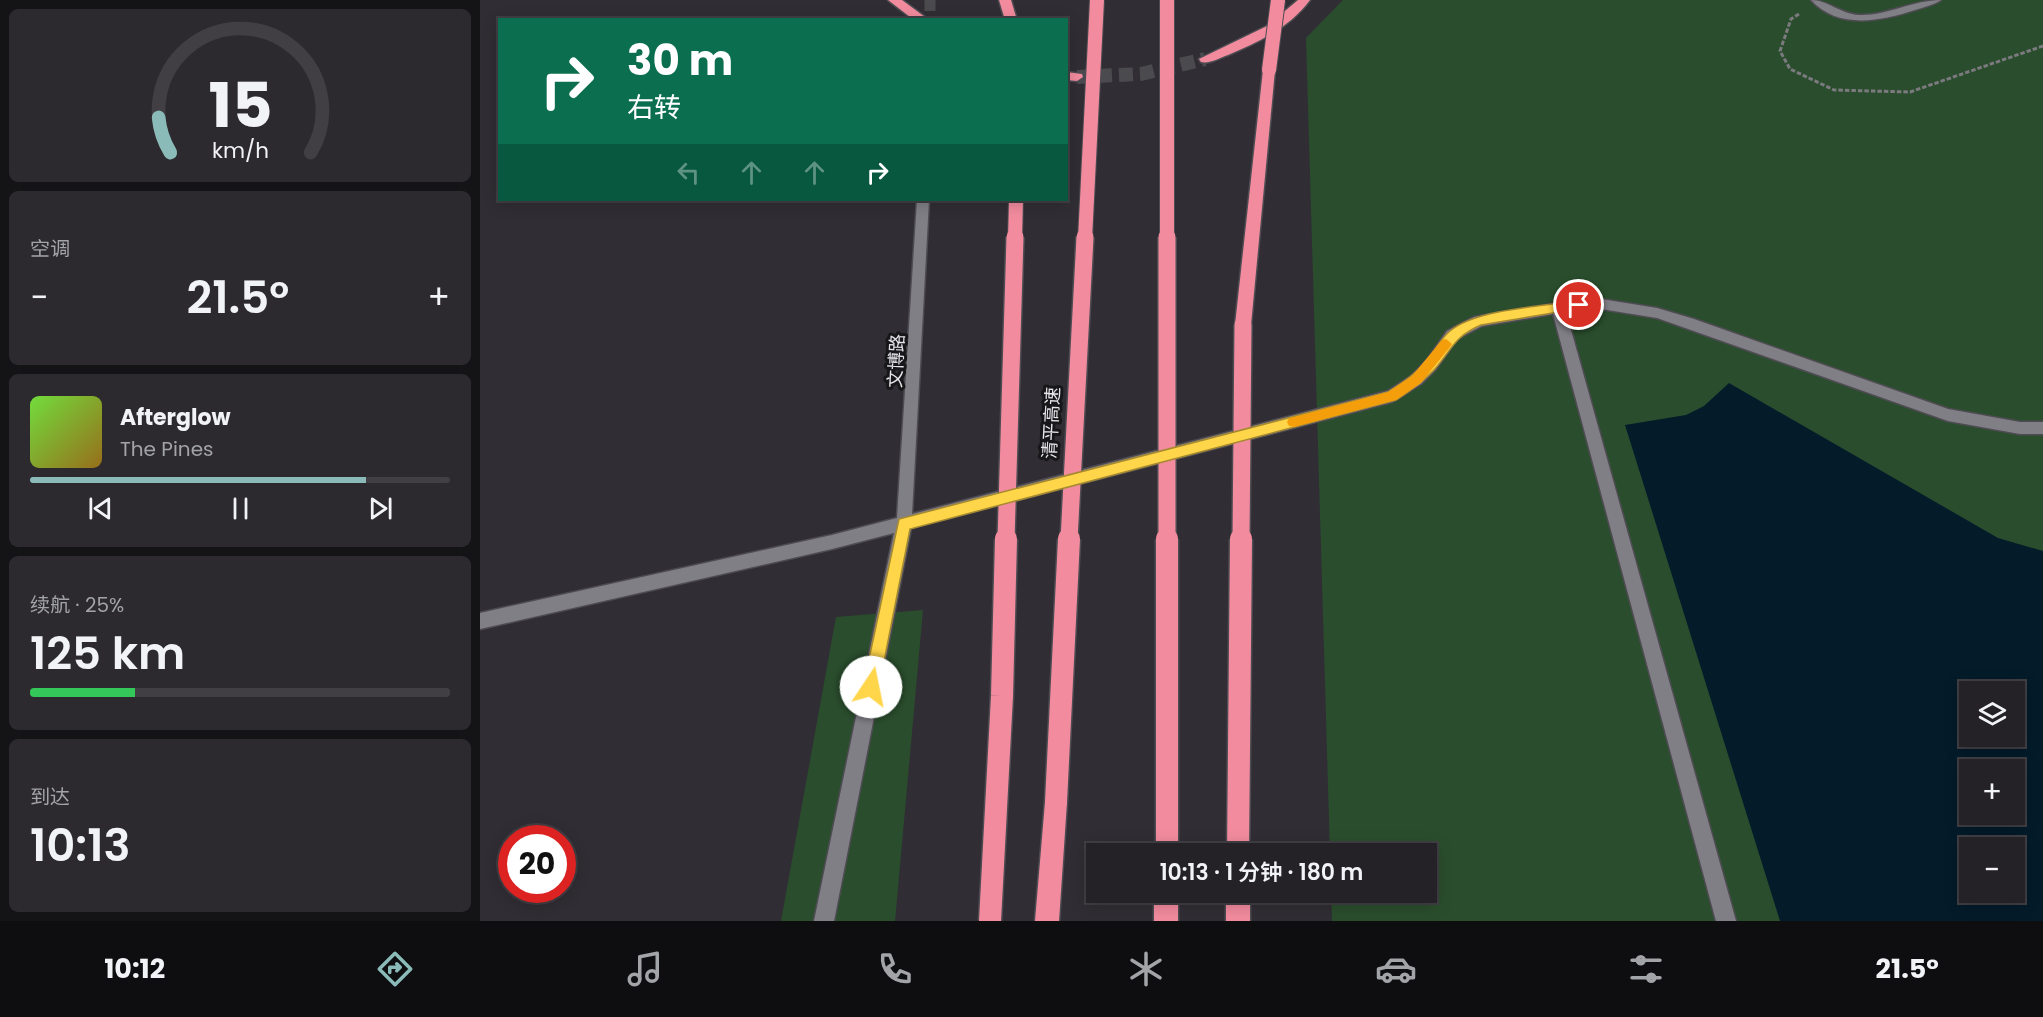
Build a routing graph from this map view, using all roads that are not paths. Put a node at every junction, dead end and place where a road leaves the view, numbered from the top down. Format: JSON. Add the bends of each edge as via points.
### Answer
{"nodes":[{"id":1,"x":894,"y":0,"type":"edge"},
{"id":2,"x":1005,"y":0,"type":"edge"},
{"id":3,"x":1097,"y":0,"type":"edge"},
{"id":4,"x":1167,"y":0,"type":"edge"},
{"id":5,"x":1278,"y":0,"type":"edge"},
{"id":6,"x":1304,"y":0,"type":"edge"},
{"id":7,"x":1936,"y":0,"type":"edge"},
{"id":8,"x":1817,"y":1,"type":"edge"},
{"id":9,"x":920,"y":18,"type":"edge"},
{"id":10,"x":1010,"y":18,"type":"edge"},
{"id":11,"x":1205,"y":59,"type":"tunnel mouth"},
{"id":12,"x":923,"y":201,"type":"edge"},
{"id":13,"x":1016,"y":201,"type":"edge"},
{"id":14,"x":1558,"y":308,"type":"junction"},
{"id":15,"x":2043,"y":428,"type":"edge"},
{"id":16,"x":904,"y":524,"type":"junction"},
{"id":17,"x":480,"y":621,"type":"edge"},
{"id":18,"x":1167,"y":843,"type":"edge"},
{"id":19,"x":1238,"y":843,"type":"edge"},
{"id":20,"x":1167,"y":903,"type":"edge"},
{"id":21,"x":1238,"y":903,"type":"edge"},
{"id":22,"x":824,"y":921,"type":"edge"},
{"id":23,"x":990,"y":921,"type":"edge"},
{"id":24,"x":1047,"y":921,"type":"edge"},
{"id":25,"x":1167,"y":921,"type":"edge"},
{"id":26,"x":1238,"y":921,"type":"edge"},
{"id":27,"x":1726,"y":921,"type":"edge"}],
"edges":[{"from":1,"to":9,"type":"highway"},
{"from":2,"to":10,"type":"highway"},
{"from":3,"to":24,"type":"highway","name":"清平高速","bridge":true},
{"from":4,"to":18,"type":"highway","bridge":true},
{"from":5,"to":19,"type":"highway","bridge":true,"via":[[1243,325]]},
{"from":6,"to":11,"type":"highway","via":[[1276,25],[1244,44]]},
{"from":7,"to":8,"type":"street","via":[[1892,14],[1853,19]]},
{"from":12,"to":16,"type":"street","name":"文博路"},
{"from":13,"to":23,"type":"highway","bridge":true,"via":[[1002,696]]},
{"from":14,"to":15,"type":"street","via":[[1601,304],[1657,313],[1948,415],[2020,429]]},
{"from":14,"to":16,"type":"street","via":[[1479,321],[1466,327],[1452,335],[1416,380],[1392,396]]},
{"from":14,"to":27,"type":"street"},
{"from":16,"to":17,"type":"street"},
{"from":16,"to":22,"type":"street","name":"文博路"},
{"from":20,"to":25,"type":"highway"},
{"from":21,"to":26,"type":"highway"}]}
